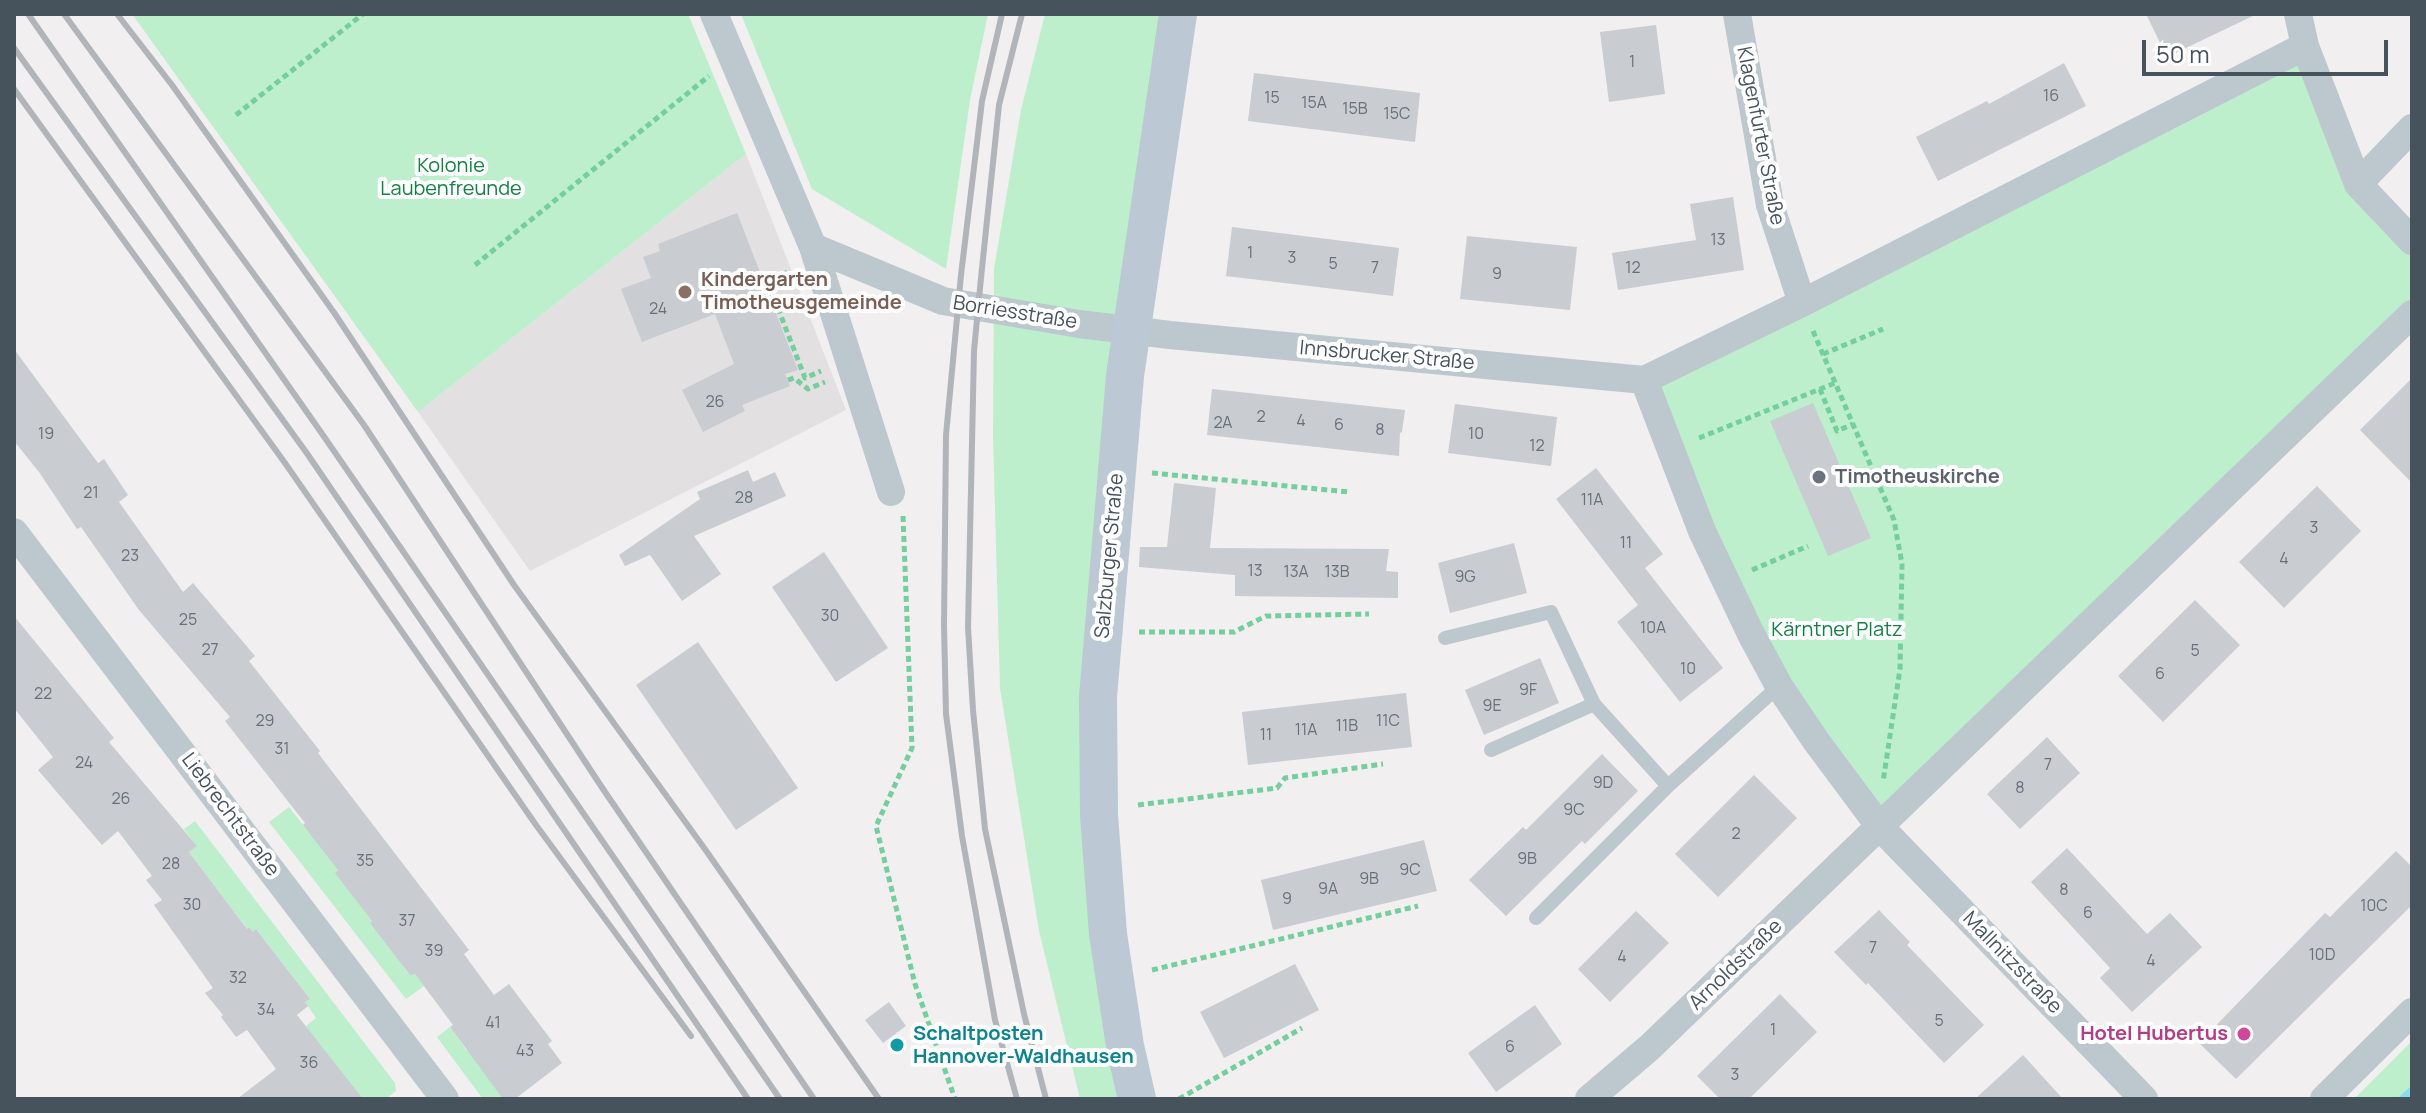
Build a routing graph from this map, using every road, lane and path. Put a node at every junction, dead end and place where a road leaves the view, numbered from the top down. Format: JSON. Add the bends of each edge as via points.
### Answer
{"nodes":[{"id":1,"x":363,"y":14,"type":"edge"},
{"id":2,"x":714,"y":14,"type":"edge"},
{"id":3,"x":1178,"y":14,"type":"edge"},
{"id":4,"x":1737,"y":14,"type":"edge"},
{"id":5,"x":2298,"y":14,"type":"edge"},
{"id":6,"x":2305,"y":46,"type":"junction"},
{"id":7,"x":732,"y":58,"type":"junction"},
{"id":8,"x":236,"y":115,"type":"dead end"},
{"id":9,"x":2412,"y":128,"type":"edge"},
{"id":10,"x":2358,"y":184,"type":"junction"},
{"id":11,"x":2412,"y":241,"type":"edge"},
{"id":12,"x":813,"y":247,"type":"junction"},
{"id":13,"x":475,"y":265,"type":"dead end"},
{"id":14,"x":783,"y":274,"type":"dead end"},
{"id":15,"x":1802,"y":303,"type":"junction"},
{"id":16,"x":2412,"y":314,"type":"edge"},
{"id":17,"x":1883,"y":329,"type":"dead end"},
{"id":18,"x":1131,"y":331,"type":"junction"},
{"id":19,"x":1823,"y":354,"type":"junction"},
{"id":20,"x":826,"y":369,"type":"dead end"},
{"id":21,"x":788,"y":380,"type":"dead end"},
{"id":22,"x":1644,"y":380,"type":"junction"},
{"id":23,"x":1835,"y":383,"type":"junction"},
{"id":24,"x":808,"y":389,"type":"dead end"},
{"id":25,"x":1820,"y":389,"type":"junction"},
{"id":26,"x":1853,"y":424,"type":"junction"},
{"id":27,"x":1689,"y":442,"type":"dead end"},
{"id":28,"x":1152,"y":473,"type":"dead end"},
{"id":29,"x":891,"y":492,"type":"joint"},
{"id":30,"x":1349,"y":492,"type":"dead end"},
{"id":31,"x":14,"y":532,"type":"edge"},
{"id":32,"x":1808,"y":546,"type":"dead end"},
{"id":33,"x":1747,"y":572,"type":"dead end"},
{"id":34,"x":1369,"y":614,"type":"dead end"},
{"id":35,"x":1139,"y":632,"type":"dead end"},
{"id":36,"x":1445,"y":638,"type":"dead end"},
{"id":37,"x":1779,"y":686,"type":"junction"},
{"id":38,"x":1594,"y":704,"type":"junction"},
{"id":39,"x":1491,"y":750,"type":"dead end"},
{"id":40,"x":1383,"y":764,"type":"dead end"},
{"id":41,"x":1882,"y":785,"type":"dead end"},
{"id":42,"x":1668,"y":786,"type":"junction"},
{"id":43,"x":1138,"y":805,"type":"dead end"},
{"id":44,"x":1880,"y":827,"type":"junction"},
{"id":45,"x":1418,"y":906,"type":"dead end"},
{"id":46,"x":1536,"y":918,"type":"dead end"},
{"id":47,"x":1152,"y":970,"type":"dead end"},
{"id":48,"x":2412,"y":1012,"type":"edge"},
{"id":49,"x":1302,"y":1028,"type":"dead end"},
{"id":50,"x":441,"y":1098,"type":"edge"},
{"id":51,"x":955,"y":1099,"type":"edge"},
{"id":52,"x":1137,"y":1099,"type":"edge"},
{"id":53,"x":1179,"y":1099,"type":"edge"},
{"id":54,"x":1589,"y":1099,"type":"edge"},
{"id":55,"x":2144,"y":1099,"type":"edge"},
{"id":56,"x":2324,"y":1099,"type":"edge"}],
"edges":[{"from":1,"to":8,"type":"path"},
{"from":2,"to":7,"type":"street"},
{"from":3,"to":18,"type":"street","name":"Salzburger Straße"},
{"from":4,"to":15,"type":"street","name":"Klagenfurter Straße","via":[[1770,205]]},
{"from":5,"to":6,"type":"street"},
{"from":6,"to":10,"type":"street"},
{"from":6,"to":15,"type":"street"},
{"from":7,"to":12,"type":"street"},
{"from":7,"to":13,"type":"path"},
{"from":9,"to":10,"type":"street"},
{"from":10,"to":11,"type":"street"},
{"from":12,"to":18,"type":"street","name":"Borriesstraße","via":[[943,301]]},
{"from":12,"to":29,"type":"street"},
{"from":14,"to":20,"type":"path","via":[[765,281],[805,378]]},
{"from":15,"to":19,"type":"path"},
{"from":15,"to":22,"type":"street"},
{"from":16,"to":44,"type":"street"},
{"from":17,"to":19,"type":"path"},
{"from":18,"to":22,"type":"street","name":"Innsbrucker Straße"},
{"from":18,"to":52,"type":"street","name":"Salzburger Straße","via":[[1098,711],[1108,934]]},
{"from":19,"to":23,"type":"path"},
{"from":21,"to":24,"type":"path","via":[[794,378]]},
{"from":22,"to":37,"type":"street","via":[[1702,531]]},
{"from":23,"to":25,"type":"path"},
{"from":23,"to":26,"type":"path"},
{"from":25,"to":26,"type":"path","via":[[1837,431]]},
{"from":25,"to":27,"type":"path"},
{"from":26,"to":41,"type":"path","via":[[1894,520],[1902,564],[1900,669]]},
{"from":28,"to":30,"type":"path"},
{"from":29,"to":51,"type":"path","via":[[905,520],[912,748],[876,826],[915,984]]},
{"from":31,"to":50,"type":"street","name":"Liebrechtstraße"},
{"from":32,"to":33,"type":"path"},
{"from":34,"to":35,"type":"path","via":[[1266,616],[1234,632]]},
{"from":36,"to":38,"type":"lane","via":[[1551,612]]},
{"from":37,"to":42,"type":"lane"},
{"from":37,"to":44,"type":"street"},
{"from":38,"to":39,"type":"lane"},
{"from":38,"to":42,"type":"lane"},
{"from":40,"to":43,"type":"path","via":[[1285,778],[1277,788]]},
{"from":42,"to":46,"type":"lane"},
{"from":44,"to":54,"type":"street","name":"Arnoldstraße"},
{"from":44,"to":55,"type":"street","name":"Mallnitzstraße"},
{"from":45,"to":47,"type":"path"},
{"from":48,"to":56,"type":"street"},
{"from":49,"to":53,"type":"path"}]}
